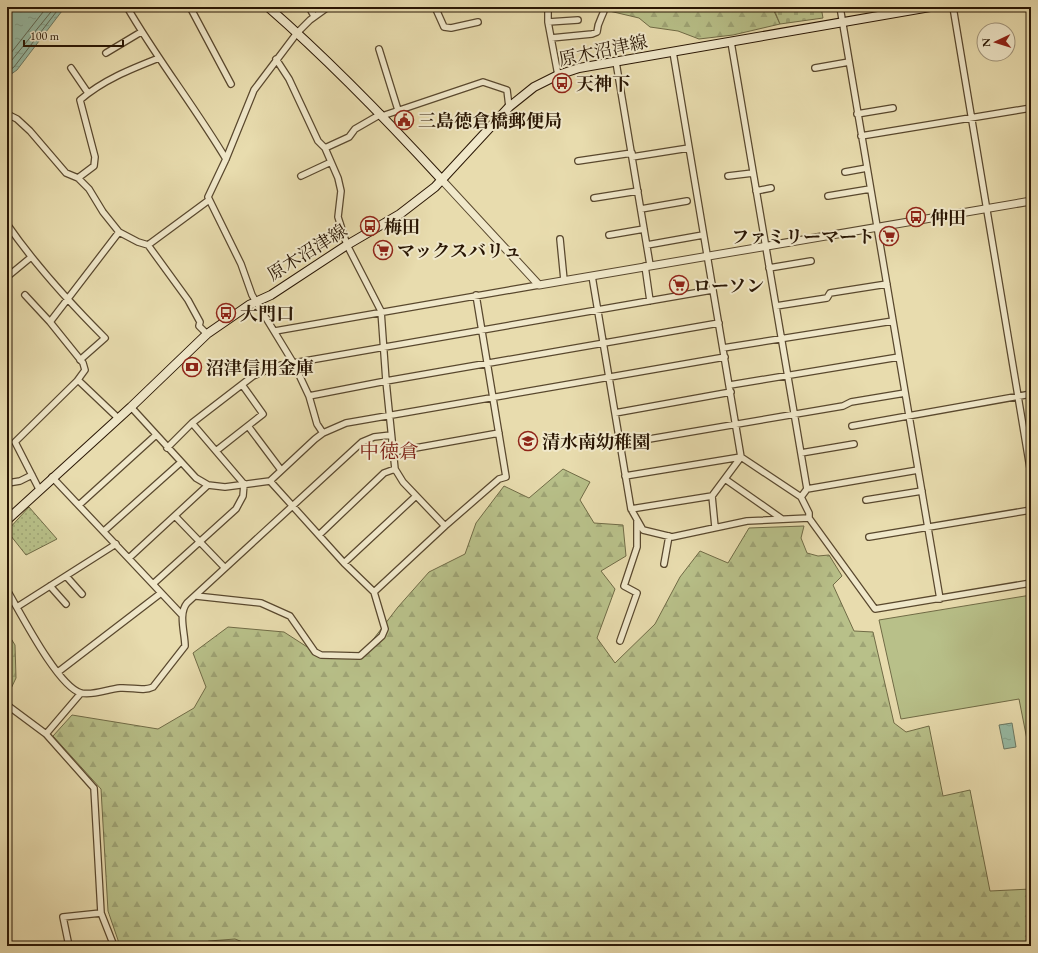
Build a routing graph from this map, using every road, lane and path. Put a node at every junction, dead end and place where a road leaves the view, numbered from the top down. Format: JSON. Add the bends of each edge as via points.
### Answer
{"nodes":[{"id":1,"x":127,"y":7,"type":"edge"},
{"id":2,"x":190,"y":7,"type":"edge"},
{"id":3,"x":268,"y":7,"type":"edge"},
{"id":4,"x":309,"y":7,"type":"edge"},
{"id":5,"x":328,"y":7,"type":"edge"},
{"id":6,"x":435,"y":7,"type":"edge"},
{"id":7,"x":548,"y":7,"type":"edge"},
{"id":8,"x":605,"y":7,"type":"edge"},
{"id":9,"x":840,"y":7,"type":"edge"},
{"id":10,"x":930,"y":7,"type":"edge"},
{"id":11,"x":953,"y":7,"type":"edge"},
{"id":12,"x":314,"y":16,"type":"junction"},
{"id":13,"x":578,"y":20,"type":"dead end"},
{"id":14,"x":478,"y":22,"type":"dead end"},
{"id":15,"x":548,"y":22,"type":"junction"},
{"id":16,"x":842,"y":22,"type":"junction"},
{"id":17,"x":141,"y":32,"type":"junction"},
{"id":18,"x":297,"y":32,"type":"junction"},
{"id":19,"x":551,"y":38,"type":"junction"},
{"id":20,"x":731,"y":42,"type":"junction"},
{"id":21,"x":379,"y":49,"type":"dead end"},
{"id":22,"x":674,"y":52,"type":"junction"},
{"id":23,"x":106,"y":53,"type":"dead end"},
{"id":24,"x":159,"y":58,"type":"junction"},
{"id":25,"x":276,"y":59,"type":"junction"},
{"id":26,"x":616,"y":62,"type":"junction"},
{"id":27,"x":849,"y":62,"type":"junction"},
{"id":28,"x":71,"y":68,"type":"dead end"},
{"id":29,"x":814,"y":68,"type":"dead end"},
{"id":30,"x":558,"y":75,"type":"junction"},
{"id":31,"x":231,"y":84,"type":"dead end"},
{"id":32,"x":88,"y":93,"type":"junction"},
{"id":33,"x":509,"y":107,"type":"junction"},
{"id":34,"x":893,"y":108,"type":"dead end"},
{"id":35,"x":1031,"y":108,"type":"edge"},
{"id":36,"x":398,"y":110,"type":"junction"},
{"id":37,"x":7,"y":114,"type":"edge"},
{"id":38,"x":857,"y":114,"type":"junction"},
{"id":39,"x":382,"y":115,"type":"junction"},
{"id":40,"x":971,"y":117,"type":"junction"},
{"id":41,"x":862,"y":136,"type":"junction"},
{"id":42,"x":324,"y":148,"type":"junction"},
{"id":43,"x":689,"y":148,"type":"junction"},
{"id":44,"x":632,"y":155,"type":"junction"},
{"id":45,"x":226,"y":159,"type":"junction"},
{"id":46,"x":578,"y":161,"type":"dead end"},
{"id":47,"x":331,"y":162,"type":"junction"},
{"id":48,"x":867,"y":168,"type":"junction"},
{"id":49,"x":845,"y":172,"type":"dead end"},
{"id":50,"x":753,"y":173,"type":"junction"},
{"id":51,"x":301,"y":176,"type":"dead end"},
{"id":52,"x":728,"y":176,"type":"dead end"},
{"id":53,"x":78,"y":178,"type":"junction"},
{"id":54,"x":442,"y":180,"type":"junction"},
{"id":55,"x":771,"y":188,"type":"dead end"},
{"id":56,"x":870,"y":190,"type":"junction"},
{"id":57,"x":638,"y":191,"type":"junction"},
{"id":58,"x":756,"y":191,"type":"junction"},
{"id":59,"x":828,"y":196,"type":"dead end"},
{"id":60,"x":594,"y":198,"type":"dead end"},
{"id":61,"x":209,"y":200,"type":"junction"},
{"id":62,"x":687,"y":201,"type":"dead end"},
{"id":63,"x":1031,"y":201,"type":"edge"},
{"id":64,"x":986,"y":208,"type":"junction"},
{"id":65,"x":641,"y":209,"type":"junction"},
{"id":66,"x":7,"y":224,"type":"edge"},
{"id":67,"x":877,"y":227,"type":"junction"},
{"id":68,"x":644,"y":229,"type":"junction"},
{"id":69,"x":120,"y":232,"type":"junction"},
{"id":70,"x":703,"y":234,"type":"junction"},
{"id":71,"x":609,"y":235,"type":"dead end"},
{"id":72,"x":560,"y":239,"type":"dead end"},
{"id":73,"x":148,"y":245,"type":"junction"},
{"id":74,"x":348,"y":245,"type":"junction"},
{"id":75,"x":647,"y":245,"type":"junction"},
{"id":76,"x":765,"y":246,"type":"junction"},
{"id":77,"x":706,"y":256,"type":"junction"},
{"id":78,"x":30,"y":258,"type":"junction"},
{"id":79,"x":811,"y":261,"type":"dead end"},
{"id":80,"x":648,"y":265,"type":"junction"},
{"id":81,"x":769,"y":268,"type":"junction"},
{"id":82,"x":592,"y":276,"type":"junction"},
{"id":83,"x":7,"y":277,"type":"edge"},
{"id":84,"x":564,"y":280,"type":"junction"},
{"id":85,"x":886,"y":284,"type":"junction"},
{"id":86,"x":539,"y":285,"type":"junction"},
{"id":87,"x":712,"y":290,"type":"junction"},
{"id":88,"x":25,"y":295,"type":"dead end"},
{"id":89,"x":476,"y":296,"type":"junction"},
{"id":90,"x":66,"y":300,"type":"junction"},
{"id":91,"x":256,"y":301,"type":"junction"},
{"id":92,"x":650,"y":301,"type":"junction"},
{"id":93,"x":776,"y":306,"type":"junction"},
{"id":94,"x":598,"y":310,"type":"junction"},
{"id":95,"x":381,"y":311,"type":"junction"},
{"id":96,"x":893,"y":321,"type":"junction"},
{"id":97,"x":50,"y":322,"type":"junction"},
{"id":98,"x":719,"y":323,"type":"junction"},
{"id":99,"x":482,"y":330,"type":"junction"},
{"id":100,"x":275,"y":331,"type":"junction"},
{"id":101,"x":207,"y":334,"type":"junction"},
{"id":102,"x":782,"y":340,"type":"junction"},
{"id":103,"x":603,"y":343,"type":"junction"},
{"id":104,"x":384,"y":347,"type":"junction"},
{"id":105,"x":723,"y":348,"type":"junction"},
{"id":106,"x":725,"y":357,"type":"junction"},
{"id":107,"x":899,"y":357,"type":"junction"},
{"id":108,"x":80,"y":360,"type":"junction"},
{"id":109,"x":488,"y":363,"type":"junction"},
{"id":110,"x":294,"y":364,"type":"junction"},
{"id":111,"x":788,"y":376,"type":"junction"},
{"id":112,"x":609,"y":377,"type":"junction"},
{"id":113,"x":78,"y":380,"type":"junction"},
{"id":114,"x":386,"y":380,"type":"junction"},
{"id":115,"x":243,"y":386,"type":"junction"},
{"id":116,"x":730,"y":386,"type":"junction"},
{"id":117,"x":731,"y":392,"type":"junction"},
{"id":118,"x":905,"y":393,"type":"junction"},
{"id":119,"x":1031,"y":394,"type":"edge"},
{"id":120,"x":309,"y":396,"type":"junction"},
{"id":121,"x":1018,"y":396,"type":"junction"},
{"id":122,"x":494,"y":397,"type":"junction"},
{"id":123,"x":131,"y":407,"type":"junction"},
{"id":124,"x":615,"y":413,"type":"junction"},
{"id":125,"x":389,"y":414,"type":"junction"},
{"id":126,"x":794,"y":415,"type":"junction"},
{"id":127,"x":909,"y":415,"type":"junction"},
{"id":128,"x":118,"y":418,"type":"junction"},
{"id":129,"x":192,"y":423,"type":"junction"},
{"id":130,"x":736,"y":424,"type":"junction"},
{"id":131,"x":248,"y":426,"type":"junction"},
{"id":132,"x":852,"y":426,"type":"dead end"},
{"id":133,"x":323,"y":433,"type":"junction"},
{"id":134,"x":500,"y":433,"type":"junction"},
{"id":135,"x":156,"y":435,"type":"junction"},
{"id":136,"x":391,"y":435,"type":"junction"},
{"id":137,"x":620,"y":444,"type":"junction"},
{"id":138,"x":854,"y":444,"type":"dead end"},
{"id":139,"x":167,"y":448,"type":"junction"},
{"id":140,"x":216,"y":451,"type":"junction"},
{"id":141,"x":393,"y":452,"type":"junction"},
{"id":142,"x":801,"y":453,"type":"junction"},
{"id":143,"x":741,"y":457,"type":"junction"},
{"id":144,"x":180,"y":463,"type":"junction"},
{"id":145,"x":395,"y":469,"type":"junction"},
{"id":146,"x":281,"y":470,"type":"junction"},
{"id":147,"x":918,"y":470,"type":"junction"},
{"id":148,"x":1031,"y":474,"type":"edge"},
{"id":149,"x":32,"y":475,"type":"junction"},
{"id":150,"x":625,"y":476,"type":"junction"},
{"id":151,"x":52,"y":477,"type":"junction"},
{"id":152,"x":725,"y":479,"type":"junction"},
{"id":153,"x":270,"y":481,"type":"junction"},
{"id":154,"x":8,"y":483,"type":"dead end"},
{"id":155,"x":244,"y":484,"type":"junction"},
{"id":156,"x":208,"y":485,"type":"junction"},
{"id":157,"x":39,"y":489,"type":"junction"},
{"id":158,"x":807,"y":489,"type":"junction"},
{"id":159,"x":922,"y":491,"type":"junction"},
{"id":160,"x":416,"y":496,"type":"junction"},
{"id":161,"x":712,"y":496,"type":"junction"},
{"id":162,"x":801,"y":497,"type":"junction"},
{"id":163,"x":866,"y":500,"type":"dead end"},
{"id":164,"x":79,"y":505,"type":"junction"},
{"id":165,"x":292,"y":506,"type":"junction"},
{"id":166,"x":631,"y":509,"type":"junction"},
{"id":167,"x":1031,"y":510,"type":"edge"},
{"id":168,"x":175,"y":516,"type":"junction"},
{"id":169,"x":809,"y":518,"type":"junction"},
{"id":170,"x":782,"y":519,"type":"junction"},
{"id":171,"x":7,"y":520,"type":"edge"},
{"id":172,"x":637,"y":520,"type":"junction"},
{"id":173,"x":445,"y":526,"type":"junction"},
{"id":174,"x":716,"y":527,"type":"junction"},
{"id":175,"x":928,"y":527,"type":"junction"},
{"id":176,"x":104,"y":532,"type":"junction"},
{"id":177,"x":318,"y":535,"type":"junction"},
{"id":178,"x":669,"y":536,"type":"junction"},
{"id":179,"x":869,"y":537,"type":"dead end"},
{"id":180,"x":200,"y":542,"type":"junction"},
{"id":181,"x":116,"y":544,"type":"junction"},
{"id":182,"x":129,"y":558,"type":"junction"},
{"id":183,"x":344,"y":563,"type":"junction"},
{"id":184,"x":664,"y":564,"type":"dead end"},
{"id":185,"x":225,"y":568,"type":"junction"},
{"id":186,"x":66,"y":576,"type":"junction"},
{"id":187,"x":1031,"y":583,"type":"edge"},
{"id":188,"x":153,"y":584,"type":"junction"},
{"id":189,"x":50,"y":586,"type":"junction"},
{"id":190,"x":7,"y":590,"type":"edge"},
{"id":191,"x":374,"y":592,"type":"junction"},
{"id":192,"x":161,"y":593,"type":"junction"},
{"id":193,"x":82,"y":594,"type":"dead end"},
{"id":194,"x":196,"y":596,"type":"junction"},
{"id":195,"x":940,"y":599,"type":"junction"},
{"id":196,"x":66,"y":604,"type":"dead end"},
{"id":197,"x":17,"y":607,"type":"junction"},
{"id":198,"x":182,"y":615,"type":"junction"},
{"id":199,"x":620,"y":641,"type":"dead end"},
{"id":200,"x":58,"y":672,"type":"junction"},
{"id":201,"x":81,"y":693,"type":"junction"},
{"id":202,"x":7,"y":704,"type":"edge"},
{"id":203,"x":46,"y":734,"type":"junction"},
{"id":204,"x":101,"y":913,"type":"junction"},
{"id":205,"x":69,"y":946,"type":"edge"},
{"id":206,"x":114,"y":946,"type":"edge"}],
"edges":[{"from":1,"to":17,"type":"street"},
{"from":2,"to":31,"type":"street"},
{"from":3,"to":18,"type":"main road"},
{"from":4,"to":12,"type":"street"},
{"from":5,"to":12,"type":"street"},
{"from":6,"to":14,"type":"street","via":[[444,27],[451,28]]},
{"from":7,"to":15,"type":"street"},
{"from":8,"to":19,"type":"street","via":[[598,22],[597,32]]},
{"from":9,"to":16,"type":"street"},
{"from":10,"to":16,"type":"main road","name":"原木沼津線"},
{"from":11,"to":40,"type":"street"},
{"from":12,"to":18,"type":"street"},
{"from":13,"to":15,"type":"street"},
{"from":15,"to":19,"type":"street"},
{"from":16,"to":20,"type":"main road","name":"原木沼津線"},
{"from":16,"to":27,"type":"street"},
{"from":17,"to":23,"type":"street"},
{"from":17,"to":24,"type":"street"},
{"from":18,"to":25,"type":"street"},
{"from":18,"to":39,"type":"main road"},
{"from":19,"to":30,"type":"street"},
{"from":20,"to":22,"type":"main road","name":"原木沼津線"},
{"from":20,"to":50,"type":"street"},
{"from":21,"to":36,"type":"street"},
{"from":22,"to":26,"type":"main road","name":"原木沼津線"},
{"from":22,"to":43,"type":"street"},
{"from":24,"to":32,"type":"street"},
{"from":24,"to":45,"type":"street"},
{"from":25,"to":42,"type":"street"},
{"from":25,"to":45,"type":"street","via":[[254,90]]},
{"from":26,"to":30,"type":"main road","name":"原木沼津線","via":[[579,68]]},
{"from":26,"to":44,"type":"street"},
{"from":27,"to":29,"type":"street"},
{"from":27,"to":38,"type":"street"},
{"from":28,"to":32,"type":"street"},
{"from":30,"to":33,"type":"main road","name":"原木沼津線","via":[[534,87]]},
{"from":32,"to":53,"type":"street","via":[[80,100],[95,157],[94,166]]},
{"from":33,"to":36,"type":"street","via":[[507,90],[483,82]]},
{"from":33,"to":54,"type":"main road","name":"原木沼津線"},
{"from":34,"to":38,"type":"street"},
{"from":35,"to":40,"type":"street"},
{"from":36,"to":39,"type":"street"},
{"from":37,"to":53,"type":"street","via":[[30,131],[66,173]]},
{"from":38,"to":41,"type":"street"},
{"from":39,"to":42,"type":"street","via":[[355,129],[349,137]]},
{"from":39,"to":54,"type":"main road"},
{"from":40,"to":41,"type":"street"},
{"from":40,"to":64,"type":"street"},
{"from":41,"to":48,"type":"street"},
{"from":42,"to":47,"type":"street"},
{"from":43,"to":44,"type":"street"},
{"from":43,"to":70,"type":"street"},
{"from":44,"to":46,"type":"street"},
{"from":44,"to":57,"type":"street"},
{"from":45,"to":61,"type":"street","via":[[208,197]]},
{"from":47,"to":51,"type":"street"},
{"from":47,"to":74,"type":"street","via":[[340,187],[338,217]]},
{"from":48,"to":49,"type":"street"},
{"from":48,"to":56,"type":"street"},
{"from":50,"to":52,"type":"street"},
{"from":50,"to":58,"type":"street"},
{"from":53,"to":69,"type":"street"},
{"from":54,"to":74,"type":"main road","name":"原木沼津線","via":[[400,214]]},
{"from":54,"to":86,"type":"street"},
{"from":55,"to":58,"type":"street"},
{"from":56,"to":59,"type":"street"},
{"from":56,"to":67,"type":"street"},
{"from":57,"to":60,"type":"street"},
{"from":57,"to":65,"type":"street"},
{"from":58,"to":76,"type":"street"},
{"from":61,"to":73,"type":"street"},
{"from":61,"to":91,"type":"street","via":[[241,264]]},
{"from":62,"to":65,"type":"street"},
{"from":63,"to":64,"type":"street"},
{"from":64,"to":67,"type":"street"},
{"from":64,"to":121,"type":"street"},
{"from":65,"to":68,"type":"street"},
{"from":66,"to":78,"type":"street"},
{"from":67,"to":76,"type":"street"},
{"from":67,"to":85,"type":"street"},
{"from":68,"to":71,"type":"street"},
{"from":68,"to":75,"type":"street"},
{"from":69,"to":73,"type":"street"},
{"from":69,"to":90,"type":"street"},
{"from":70,"to":75,"type":"street"},
{"from":70,"to":77,"type":"street"},
{"from":72,"to":84,"type":"street"},
{"from":73,"to":101,"type":"street","via":[[188,300],[200,322],[199,326]]},
{"from":74,"to":91,"type":"main road","name":"原木沼津線","via":[[271,295]]},
{"from":74,"to":95,"type":"street"},
{"from":75,"to":80,"type":"street"},
{"from":76,"to":77,"type":"street"},
{"from":76,"to":81,"type":"street"},
{"from":77,"to":80,"type":"street"},
{"from":77,"to":87,"type":"street"},
{"from":78,"to":83,"type":"street"},
{"from":78,"to":90,"type":"street"},
{"from":79,"to":81,"type":"street"},
{"from":80,"to":82,"type":"street"},
{"from":80,"to":92,"type":"street"},
{"from":81,"to":93,"type":"street"},
{"from":82,"to":84,"type":"street"},
{"from":82,"to":94,"type":"street"},
{"from":84,"to":86,"type":"street"},
{"from":85,"to":93,"type":"street","via":[[830,293],[827,298]]},
{"from":85,"to":96,"type":"street"},
{"from":86,"to":89,"type":"street"},
{"from":87,"to":92,"type":"street"},
{"from":87,"to":98,"type":"street"},
{"from":88,"to":97,"type":"street"},
{"from":89,"to":95,"type":"street"},
{"from":89,"to":99,"type":"street"},
{"from":90,"to":97,"type":"street"},
{"from":90,"to":108,"type":"street","via":[[105,338]]},
{"from":91,"to":100,"type":"street"},
{"from":91,"to":101,"type":"main road","name":"原木沼津線"},
{"from":92,"to":94,"type":"street"},
{"from":93,"to":102,"type":"street"},
{"from":94,"to":99,"type":"street"},
{"from":94,"to":103,"type":"street"},
{"from":95,"to":100,"type":"street"},
{"from":95,"to":104,"type":"street"},
{"from":96,"to":102,"type":"street"},
{"from":96,"to":107,"type":"street"},
{"from":97,"to":108,"type":"street"},
{"from":98,"to":103,"type":"street"},
{"from":98,"to":105,"type":"street"},
{"from":99,"to":104,"type":"street"},
{"from":99,"to":109,"type":"street"},
{"from":100,"to":110,"type":"street"},
{"from":101,"to":123,"type":"main road","name":"原木沼津線"},
{"from":102,"to":105,"type":"street"},
{"from":102,"to":111,"type":"street"},
{"from":103,"to":109,"type":"street"},
{"from":103,"to":112,"type":"street"},
{"from":104,"to":110,"type":"street"},
{"from":104,"to":114,"type":"street"},
{"from":105,"to":106,"type":"street"},
{"from":106,"to":112,"type":"street"},
{"from":106,"to":116,"type":"street"},
{"from":107,"to":111,"type":"street"},
{"from":107,"to":118,"type":"street"},
{"from":108,"to":113,"type":"street","via":[[85,370]]},
{"from":109,"to":114,"type":"street"},
{"from":109,"to":122,"type":"street"},
{"from":110,"to":115,"type":"street","via":[[260,371]]},
{"from":110,"to":120,"type":"street"},
{"from":111,"to":116,"type":"street"},
{"from":111,"to":126,"type":"street"},
{"from":112,"to":122,"type":"street"},
{"from":112,"to":124,"type":"street"},
{"from":113,"to":128,"type":"street"},
{"from":113,"to":149,"type":"street","via":[[15,442]]},
{"from":114,"to":120,"type":"street"},
{"from":114,"to":125,"type":"street"},
{"from":115,"to":129,"type":"street"},
{"from":115,"to":131,"type":"street","via":[[263,414]]},
{"from":116,"to":117,"type":"street"},
{"from":117,"to":124,"type":"street"},
{"from":117,"to":130,"type":"street"},
{"from":118,"to":126,"type":"street"},
{"from":118,"to":127,"type":"street"},
{"from":119,"to":121,"type":"street"},
{"from":120,"to":133,"type":"street","via":[[317,424]]},
{"from":121,"to":127,"type":"street"},
{"from":121,"to":148,"type":"street"},
{"from":122,"to":125,"type":"street"},
{"from":122,"to":134,"type":"street"},
{"from":123,"to":128,"type":"main road","name":"原木沼津線"},
{"from":123,"to":135,"type":"street"},
{"from":124,"to":137,"type":"street"},
{"from":125,"to":133,"type":"street","via":[[346,423]]},
{"from":125,"to":136,"type":"street"},
{"from":126,"to":130,"type":"street"},
{"from":126,"to":142,"type":"street"},
{"from":127,"to":132,"type":"street"},
{"from":127,"to":147,"type":"street"},
{"from":128,"to":151,"type":"main road","name":"原木沼津線"},
{"from":129,"to":139,"type":"street"},
{"from":129,"to":140,"type":"street"},
{"from":130,"to":137,"type":"street"},
{"from":130,"to":143,"type":"street"},
{"from":131,"to":140,"type":"street"},
{"from":131,"to":146,"type":"street"},
{"from":133,"to":146,"type":"street"},
{"from":134,"to":141,"type":"street"},
{"from":134,"to":173,"type":"street","via":[[506,477],[499,479]]},
{"from":135,"to":139,"type":"street"},
{"from":135,"to":164,"type":"street"},
{"from":136,"to":141,"type":"street"},
{"from":136,"to":165,"type":"street","via":[[374,436],[362,442]]},
{"from":137,"to":150,"type":"street"},
{"from":138,"to":142,"type":"street"},
{"from":139,"to":144,"type":"street"},
{"from":140,"to":155,"type":"street"},
{"from":141,"to":145,"type":"street"},
{"from":142,"to":158,"type":"street"},
{"from":143,"to":150,"type":"street"},
{"from":143,"to":152,"type":"street"},
{"from":143,"to":162,"type":"street"},
{"from":144,"to":156,"type":"street"},
{"from":144,"to":176,"type":"street"},
{"from":145,"to":160,"type":"street"},
{"from":145,"to":177,"type":"street","via":[[384,473]]},
{"from":146,"to":153,"type":"street"},
{"from":147,"to":158,"type":"street"},
{"from":147,"to":159,"type":"street"},
{"from":149,"to":154,"type":"street"},
{"from":149,"to":157,"type":"street"},
{"from":150,"to":166,"type":"street"},
{"from":151,"to":157,"type":"main road","name":"原木沼津線"},
{"from":151,"to":164,"type":"street"},
{"from":152,"to":161,"type":"street"},
{"from":152,"to":170,"type":"street"},
{"from":153,"to":155,"type":"street"},
{"from":153,"to":165,"type":"street"},
{"from":155,"to":156,"type":"street","via":[[224,487]]},
{"from":155,"to":180,"type":"street","via":[[243,496],[236,509]]},
{"from":156,"to":168,"type":"street"},
{"from":157,"to":171,"type":"main road","name":"原木沼津線"},
{"from":158,"to":162,"type":"street"},
{"from":159,"to":163,"type":"street"},
{"from":159,"to":175,"type":"street"},
{"from":160,"to":173,"type":"street"},
{"from":160,"to":183,"type":"street"},
{"from":161,"to":166,"type":"street"},
{"from":161,"to":174,"type":"street"},
{"from":162,"to":169,"type":"street"},
{"from":164,"to":176,"type":"street"},
{"from":165,"to":177,"type":"street"},
{"from":165,"to":185,"type":"street"},
{"from":166,"to":172,"type":"street"},
{"from":167,"to":175,"type":"street"},
{"from":168,"to":180,"type":"street"},
{"from":168,"to":182,"type":"street"},
{"from":169,"to":170,"type":"street"},
{"from":169,"to":195,"type":"street","via":[[875,609]]},
{"from":170,"to":174,"type":"street","via":[[747,521]]},
{"from":172,"to":178,"type":"street","via":[[643,530]]},
{"from":172,"to":199,"type":"street","via":[[637,547],[624,586],[637,593]]},
{"from":173,"to":191,"type":"street"},
{"from":174,"to":178,"type":"street"},
{"from":175,"to":179,"type":"street"},
{"from":175,"to":195,"type":"street"},
{"from":176,"to":181,"type":"street"},
{"from":177,"to":183,"type":"street"},
{"from":178,"to":184,"type":"street"},
{"from":180,"to":185,"type":"street"},
{"from":180,"to":188,"type":"street"},
{"from":181,"to":182,"type":"street"},
{"from":181,"to":186,"type":"street"},
{"from":182,"to":188,"type":"street"},
{"from":183,"to":191,"type":"street"},
{"from":185,"to":194,"type":"street"},
{"from":186,"to":189,"type":"street"},
{"from":186,"to":193,"type":"street"},
{"from":187,"to":195,"type":"street"},
{"from":188,"to":192,"type":"street"},
{"from":189,"to":196,"type":"street"},
{"from":189,"to":197,"type":"street"},
{"from":190,"to":197,"type":"street"},
{"from":191,"to":194,"type":"street","via":[[385,629],[382,636],[360,656],[321,655],[315,652],[290,616],[261,603]]},
{"from":192,"to":198,"type":"street"},
{"from":192,"to":200,"type":"street"},
{"from":194,"to":198,"type":"street","via":[[184,607]]},
{"from":197,"to":200,"type":"street","via":[[48,661]]},
{"from":198,"to":201,"type":"street","via":[[185,646],[153,687],[146,690],[129,687]]},
{"from":200,"to":201,"type":"street"},
{"from":201,"to":203,"type":"street"},
{"from":202,"to":203,"type":"street"},
{"from":203,"to":204,"type":"street","via":[[94,788]]},
{"from":204,"to":205,"type":"street","via":[[63,917]]},
{"from":204,"to":206,"type":"street"}]}
